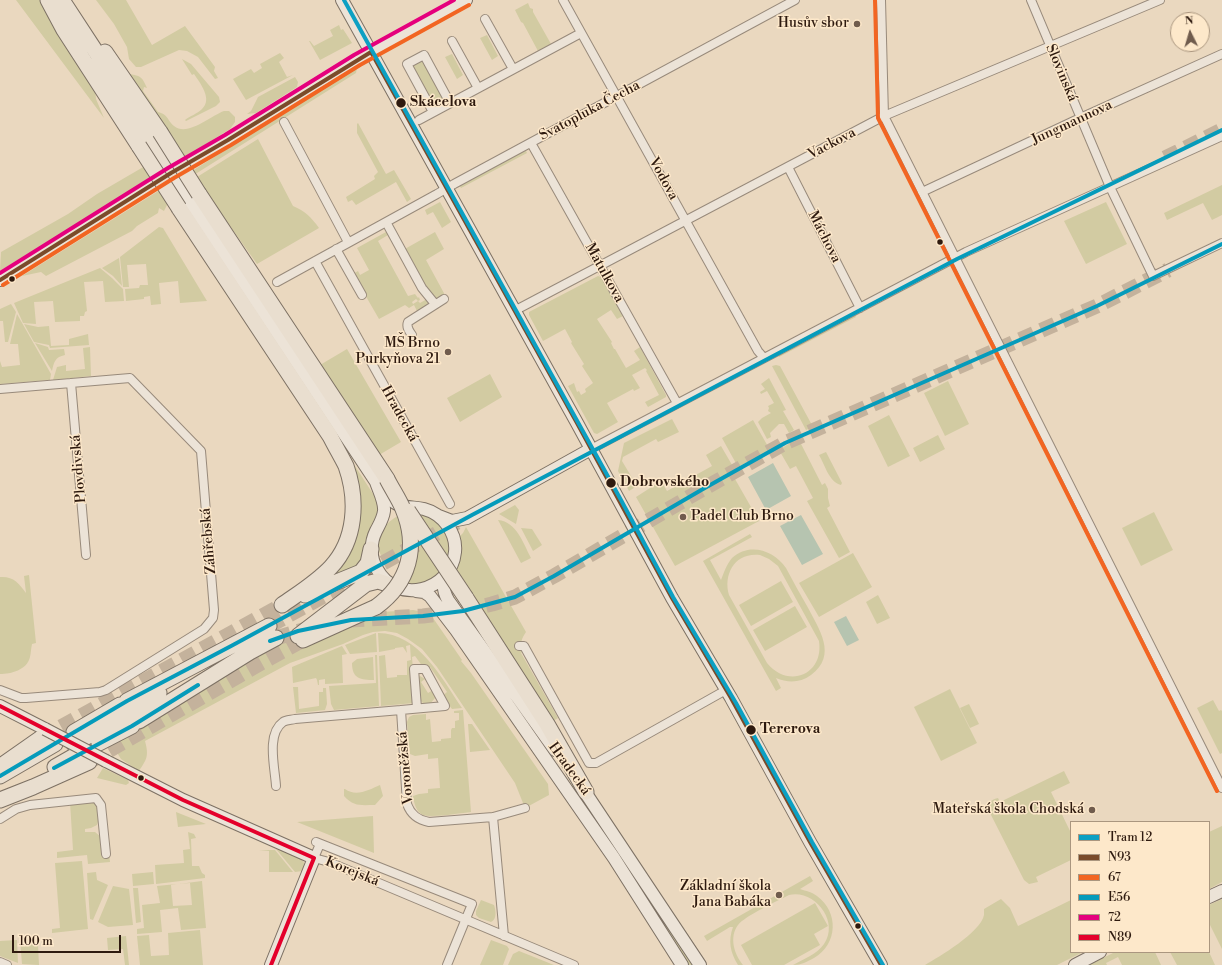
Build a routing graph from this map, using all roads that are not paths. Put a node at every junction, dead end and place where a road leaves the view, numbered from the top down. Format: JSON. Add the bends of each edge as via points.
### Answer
{"nodes":[{"id":1,"x":50,"y":0,"type":"edge"},
{"id":2,"x":62,"y":0,"type":"edge"},
{"id":3,"x":67,"y":0,"type":"edge"},
{"id":4,"x":342,"y":0,"type":"edge"},
{"id":5,"x":466,"y":0,"type":"edge"},
{"id":6,"x":563,"y":0,"type":"edge"},
{"id":7,"x":795,"y":0,"type":"edge"},
{"id":8,"x":882,"y":0,"type":"edge"},
{"id":9,"x":1160,"y":0,"type":"edge"},
{"id":10,"x":1033,"y":1,"type":"edge"},
{"id":11,"x":453,"y":3,"type":"edge"},
{"id":12,"x":485,"y":19,"type":"dead end"},
{"id":13,"x":581,"y":33,"type":"junction"},
{"id":14,"x":452,"y":41,"type":"dead end"},
{"id":15,"x":1050,"y":46,"type":"junction"},
{"id":16,"x":371,"y":52,"type":"junction"},
{"id":17,"x":1222,"y":54,"type":"edge"},
{"id":18,"x":513,"y":70,"type":"junction"},
{"id":19,"x":110,"y":80,"type":"junction"},
{"id":20,"x":478,"y":88,"type":"junction"},
{"id":21,"x":617,"y":96,"type":"junction"},
{"id":22,"x":450,"y":103,"type":"junction"},
{"id":23,"x":434,"y":112,"type":"junction"},
{"id":24,"x":884,"y":116,"type":"junction"},
{"id":25,"x":1080,"y":118,"type":"junction"},
{"id":26,"x":420,"y":120,"type":"dead end"},
{"id":27,"x":284,"y":122,"type":"dead end"},
{"id":28,"x":1222,"y":136,"type":"edge"},
{"id":29,"x":531,"y":142,"type":"junction"},
{"id":30,"x":788,"y":167,"type":"junction"},
{"id":31,"x":171,"y":173,"type":"junction"},
{"id":32,"x":1110,"y":187,"type":"junction"},
{"id":33,"x":446,"y":188,"type":"junction"},
{"id":34,"x":922,"y":192,"type":"junction"},
{"id":35,"x":686,"y":220,"type":"junction"},
{"id":36,"x":386,"y":222,"type":"junction"},
{"id":37,"x":348,"y":242,"type":"junction"},
{"id":38,"x":1222,"y":243,"type":"edge"},
{"id":39,"x":336,"y":248,"type":"junction"},
{"id":40,"x":956,"y":258,"type":"junction"},
{"id":41,"x":315,"y":261,"type":"junction"},
{"id":42,"x":600,"y":265,"type":"junction"},
{"id":43,"x":0,"y":280,"type":"edge"},
{"id":44,"x":277,"y":282,"type":"dead end"},
{"id":45,"x":362,"y":295,"type":"dead end"},
{"id":46,"x":444,"y":300,"type":"dead end"},
{"id":47,"x":435,"y":304,"type":"junction"},
{"id":48,"x":860,"y":308,"type":"junction"},
{"id":49,"x":514,"y":311,"type":"junction"},
{"id":50,"x":412,"y":335,"type":"dead end"},
{"id":51,"x":764,"y":358,"type":"junction"},
{"id":52,"x":71,"y":383,"type":"junction"},
{"id":53,"x":0,"y":389,"type":"edge"},
{"id":54,"x":677,"y":403,"type":"junction"},
{"id":55,"x":591,"y":449,"type":"junction"},
{"id":56,"x":381,"y":481,"type":"junction"},
{"id":57,"x":450,"y":504,"type":"dead end"},
{"id":58,"x":413,"y":508,"type":"junction"},
{"id":59,"x":437,"y":515,"type":"junction"},
{"id":60,"x":467,"y":518,"type":"junction"},
{"id":61,"x":378,"y":526,"type":"junction"},
{"id":62,"x":455,"y":544,"type":"junction"},
{"id":63,"x":371,"y":549,"type":"junction"},
{"id":64,"x":86,"y":555,"type":"dead end"},
{"id":65,"x":446,"y":574,"type":"junction"},
{"id":66,"x":393,"y":586,"type":"junction"},
{"id":67,"x":411,"y":591,"type":"junction"},
{"id":68,"x":519,"y":646,"type":"dead end"},
{"id":69,"x":0,"y":690,"type":"edge"},
{"id":70,"x":726,"y":690,"type":"junction"},
{"id":71,"x":0,"y":706,"type":"edge"},
{"id":72,"x":417,"y":708,"type":"junction"},
{"id":73,"x":401,"y":710,"type":"junction"},
{"id":74,"x":129,"y":713,"type":"junction"},
{"id":75,"x":47,"y":737,"type":"junction"},
{"id":76,"x":99,"y":743,"type":"dead end"},
{"id":77,"x":78,"y":748,"type":"junction"},
{"id":78,"x":0,"y":767,"type":"edge"},
{"id":79,"x":0,"y":776,"type":"edge"},
{"id":80,"x":276,"y":786,"type":"dead end"},
{"id":81,"x":1222,"y":788,"type":"edge"},
{"id":82,"x":586,"y":792,"type":"junction"},
{"id":83,"x":0,"y":799,"type":"edge"},
{"id":84,"x":525,"y":808,"type":"dead end"},
{"id":85,"x":493,"y":817,"type":"junction"},
{"id":86,"x":0,"y":819,"type":"edge"},
{"id":87,"x":106,"y":854,"type":"dead end"},
{"id":88,"x":314,"y":858,"type":"junction"},
{"id":89,"x":1222,"y":891,"type":"edge"},
{"id":90,"x":1210,"y":897,"type":"edge"},
{"id":91,"x":466,"y":919,"type":"junction"},
{"id":92,"x":504,"y":936,"type":"junction"},
{"id":93,"x":1098,"y":953,"type":"edge"},
{"id":94,"x":0,"y":962,"type":"edge"},
{"id":95,"x":7,"y":965,"type":"edge"},
{"id":96,"x":271,"y":965,"type":"edge"},
{"id":97,"x":447,"y":965,"type":"edge"},
{"id":98,"x":574,"y":965,"type":"edge"},
{"id":99,"x":682,"y":965,"type":"edge"},
{"id":100,"x":700,"y":965,"type":"edge"},
{"id":101,"x":881,"y":965,"type":"edge"},
{"id":102,"x":1075,"y":965,"type":"edge"}],
"edges":[{"from":1,"to":19,"type":"highway"},
{"from":1,"to":63,"type":"highway","bridge":true,"via":[[64,30],[341,455],[350,479],[353,504],[353,519],[347,541],[336,560],[320,576],[282,605],[356,575],[368,563]]},
{"from":2,"to":19,"type":"highway","via":[[98,55]]},
{"from":3,"to":56,"type":"highway","bridge":true,"via":[[84,20],[160,132]]},
{"from":4,"to":16,"type":"street"},
{"from":5,"to":11,"type":"street"},
{"from":6,"to":13,"type":"street","name":"Vodova"},
{"from":7,"to":21,"type":"street","name":"Svatopluka Čecha"},
{"from":8,"to":24,"type":"street"},
{"from":9,"to":15,"type":"street","name":"Vackova"},
{"from":10,"to":15,"type":"street","name":"Slovinská"},
{"from":11,"to":16,"type":"street"},
{"from":12,"to":18,"type":"street"},
{"from":13,"to":18,"type":"street"},
{"from":13,"to":21,"type":"street","name":"Vodova"},
{"from":14,"to":20,"type":"street"},
{"from":15,"to":24,"type":"street","name":"Vackova"},
{"from":15,"to":25,"type":"street","name":"Slovinská"},
{"from":16,"to":31,"type":"street"},
{"from":16,"to":33,"type":"street"},
{"from":17,"to":25,"type":"street","name":"Jungmannova"},
{"from":18,"to":20,"type":"street"},
{"from":19,"to":31,"type":"highway"},
{"from":20,"to":22,"type":"street"},
{"from":21,"to":29,"type":"street","name":"Svatopluka Čecha"},
{"from":21,"to":35,"type":"street","name":"Vodova"},
{"from":22,"to":23,"type":"street"},
{"from":22,"to":23,"type":"street","via":[[424,55],[408,64]]},
{"from":23,"to":26,"type":"street"},
{"from":24,"to":30,"type":"street","name":"Vackova"},
{"from":24,"to":34,"type":"street"},
{"from":25,"to":32,"type":"street","name":"Slovinská"},
{"from":25,"to":34,"type":"street","name":"Jungmannova"},
{"from":27,"to":37,"type":"street"},
{"from":28,"to":32,"type":"street"},
{"from":29,"to":33,"type":"street","name":"Svatopluka Čecha"},
{"from":29,"to":42,"type":"street","name":"Matulkova"},
{"from":30,"to":35,"type":"street","name":"Vackova"},
{"from":30,"to":48,"type":"street","name":"Máchova"},
{"from":31,"to":43,"type":"street"},
{"from":31,"to":56,"type":"street"},
{"from":32,"to":38,"type":"street","name":"Slovinská","via":[[1153,276]]},
{"from":32,"to":40,"type":"street"},
{"from":33,"to":36,"type":"street","name":"Svatopluka Čecha"},
{"from":33,"to":49,"type":"street"},
{"from":34,"to":40,"type":"street"},
{"from":35,"to":42,"type":"street","name":"Vackova"},
{"from":35,"to":51,"type":"street","name":"Vodova"},
{"from":36,"to":37,"type":"street","name":"Svatopluka Čecha"},
{"from":36,"to":47,"type":"street","via":[[422,288]]},
{"from":37,"to":39,"type":"street","name":"Svatopluka Čecha"},
{"from":39,"to":41,"type":"street","name":"Svatopluka Čecha"},
{"from":39,"to":45,"type":"street"},
{"from":40,"to":48,"type":"street"},
{"from":40,"to":81,"type":"street"},
{"from":41,"to":44,"type":"street","name":"Svatopluka Čecha"},
{"from":41,"to":57,"type":"street","name":"Hradecká"},
{"from":42,"to":49,"type":"street","name":"Vackova"},
{"from":42,"to":54,"type":"street","name":"Matulkova"},
{"from":46,"to":47,"type":"street"},
{"from":47,"to":50,"type":"street","via":[[408,322]]},
{"from":48,"to":51,"type":"street"},
{"from":49,"to":55,"type":"street"},
{"from":51,"to":54,"type":"street"},
{"from":52,"to":53,"type":"street","name":"Záhřebská"},
{"from":52,"to":64,"type":"street","name":"Plovdivská"},
{"from":52,"to":69,"type":"street","name":"Záhřebská","via":[[130,378],[201,451],[214,618],[204,629],[106,690],[26,698]]},
{"from":54,"to":55,"type":"street"},
{"from":55,"to":60,"type":"street"},
{"from":55,"to":70,"type":"street","via":[[672,598]]},
{"from":56,"to":58,"type":"street","via":[[394,502]]},
{"from":56,"to":61,"type":"street","via":[[384,508]]},
{"from":56,"to":66,"type":"highway","bridge":true,"via":[[404,514],[409,528],[410,551],[401,580],[393,593],[376,608],[301,638],[366,584],[378,581]]},
{"from":56,"to":82,"type":"highway","bridge":true,"via":[[466,598],[547,724]]},
{"from":58,"to":59,"type":"street"},
{"from":58,"to":61,"type":"street","via":[[394,512]]},
{"from":59,"to":60,"type":"street","via":[[452,521]]},
{"from":59,"to":62,"type":"street","via":[[449,528]]},
{"from":60,"to":62,"type":"street","via":[[458,530]]},
{"from":61,"to":63,"type":"street"},
{"from":62,"to":65,"type":"street","via":[[454,558]]},
{"from":63,"to":66,"type":"street","via":[[377,570]]},
{"from":65,"to":67,"type":"street","via":[[431,587]]},
{"from":65,"to":82,"type":"street","name":"Hradecká","via":[[444,586],[448,600]]},
{"from":66,"to":67,"type":"street"},
{"from":67,"to":99,"type":"street","name":"Hradecká","via":[[424,592],[430,596],[456,630],[614,858]]},
{"from":68,"to":70,"type":"street","via":[[524,646],[589,763],[596,763]]},
{"from":70,"to":101,"type":"street"},
{"from":71,"to":75,"type":"street","name":"Korejská"},
{"from":72,"to":72,"type":"street","via":[[445,706],[425,669],[414,669]]},
{"from":72,"to":73,"type":"street"},
{"from":73,"to":80,"type":"street","via":[[283,722],[275,731],[272,741]]},
{"from":73,"to":85,"type":"street","name":"Voroněžská","via":[[407,804],[410,812],[420,820],[429,822]]},
{"from":74,"to":74,"type":"highway","via":[[185,676],[203,660],[273,632],[250,652],[213,675]]},
{"from":74,"to":76,"type":"highway"},
{"from":74,"to":77,"type":"highway"},
{"from":75,"to":77,"type":"street","name":"Korejská","bridge":true},
{"from":75,"to":78,"type":"highway"},
{"from":75,"to":79,"type":"highway"},
{"from":77,"to":83,"type":"highway","via":[[33,787]]},
{"from":77,"to":88,"type":"street","name":"Korejská","bridge":true,"via":[[183,800]]},
{"from":82,"to":100,"type":"street","name":"Hradecká"},
{"from":84,"to":85,"type":"street","name":"Voroněžská"},
{"from":85,"to":92,"type":"street"},
{"from":86,"to":87,"type":"street","via":[[16,809],[30,805],[96,798],[101,805]]},
{"from":88,"to":91,"type":"street","name":"Korejská"},
{"from":88,"to":91,"type":"street","name":"Korejská","via":[[318,843],[472,904]]},
{"from":88,"to":96,"type":"street"},
{"from":89,"to":90,"type":"street"},
{"from":91,"to":92,"type":"street","name":"Korejská"},
{"from":91,"to":97,"type":"street"},
{"from":92,"to":98,"type":"street","name":"Korejská"},
{"from":93,"to":102,"type":"street"},
{"from":94,"to":95,"type":"street"}]}
